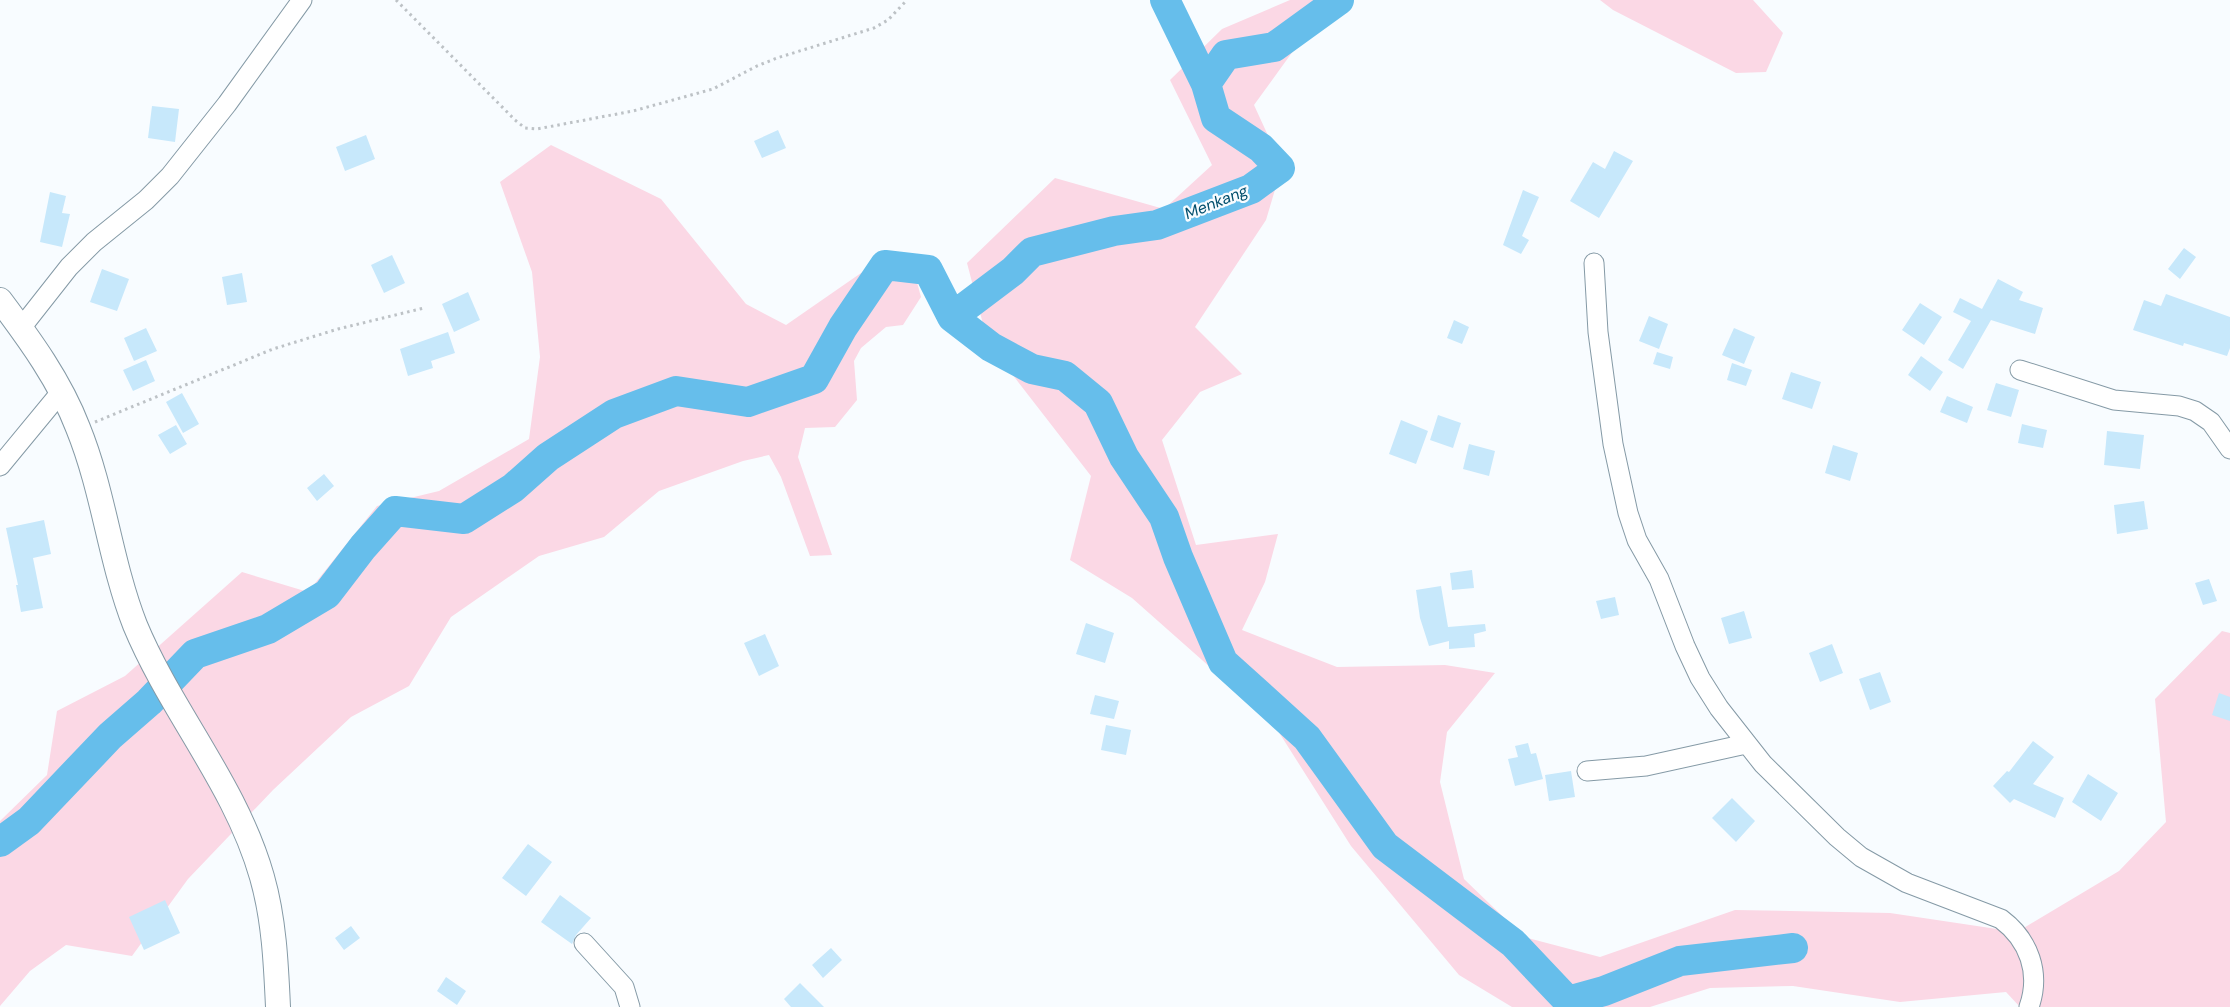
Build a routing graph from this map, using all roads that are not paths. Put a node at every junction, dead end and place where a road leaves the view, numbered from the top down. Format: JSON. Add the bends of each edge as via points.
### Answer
{"nodes":[{"id":1,"x":302,"y":0,"type":"edge"},
{"id":2,"x":1594,"y":263,"type":"dead end"},
{"id":3,"x":0,"y":300,"type":"edge"},
{"id":4,"x":21,"y":328,"type":"junction"},
{"id":5,"x":2020,"y":370,"type":"dead end"},
{"id":6,"x":61,"y":392,"type":"junction"},
{"id":7,"x":2230,"y":449,"type":"edge"},
{"id":8,"x":0,"y":466,"type":"edge"},
{"id":9,"x":1746,"y":744,"type":"junction"},
{"id":10,"x":1587,"y":772,"type":"dead end"},
{"id":11,"x":584,"y":943,"type":"dead end"},
{"id":12,"x":278,"y":1007,"type":"edge"},
{"id":13,"x":630,"y":1007,"type":"edge"},
{"id":14,"x":2029,"y":1007,"type":"edge"}],
"edges":[{"from":1,"to":4,"type":"street","via":[[170,176],[69,267]]},
{"from":2,"to":9,"type":"street","via":[[1598,332],[1614,444],[1628,513],[1637,540],[1659,579],[1700,678]]},
{"from":3,"to":4,"type":"main road"},
{"from":4,"to":6,"type":"main road"},
{"from":5,"to":7,"type":"street","via":[[2114,400],[2179,406],[2195,411],[2210,422]]},
{"from":6,"to":8,"type":"street"},
{"from":6,"to":12,"type":"main road","via":[[78,428],[96,482],[126,600],[152,662],[222,783],[262,876],[272,920]]},
{"from":9,"to":10,"type":"street","via":[[1646,766]]},
{"from":9,"to":14,"type":"street","via":[[1803,804],[1861,857],[1906,883],[2001,919],[2014,928],[2024,942],[2031,962],[2033,981]]},
{"from":11,"to":13,"type":"street","via":[[624,987]]}]}
